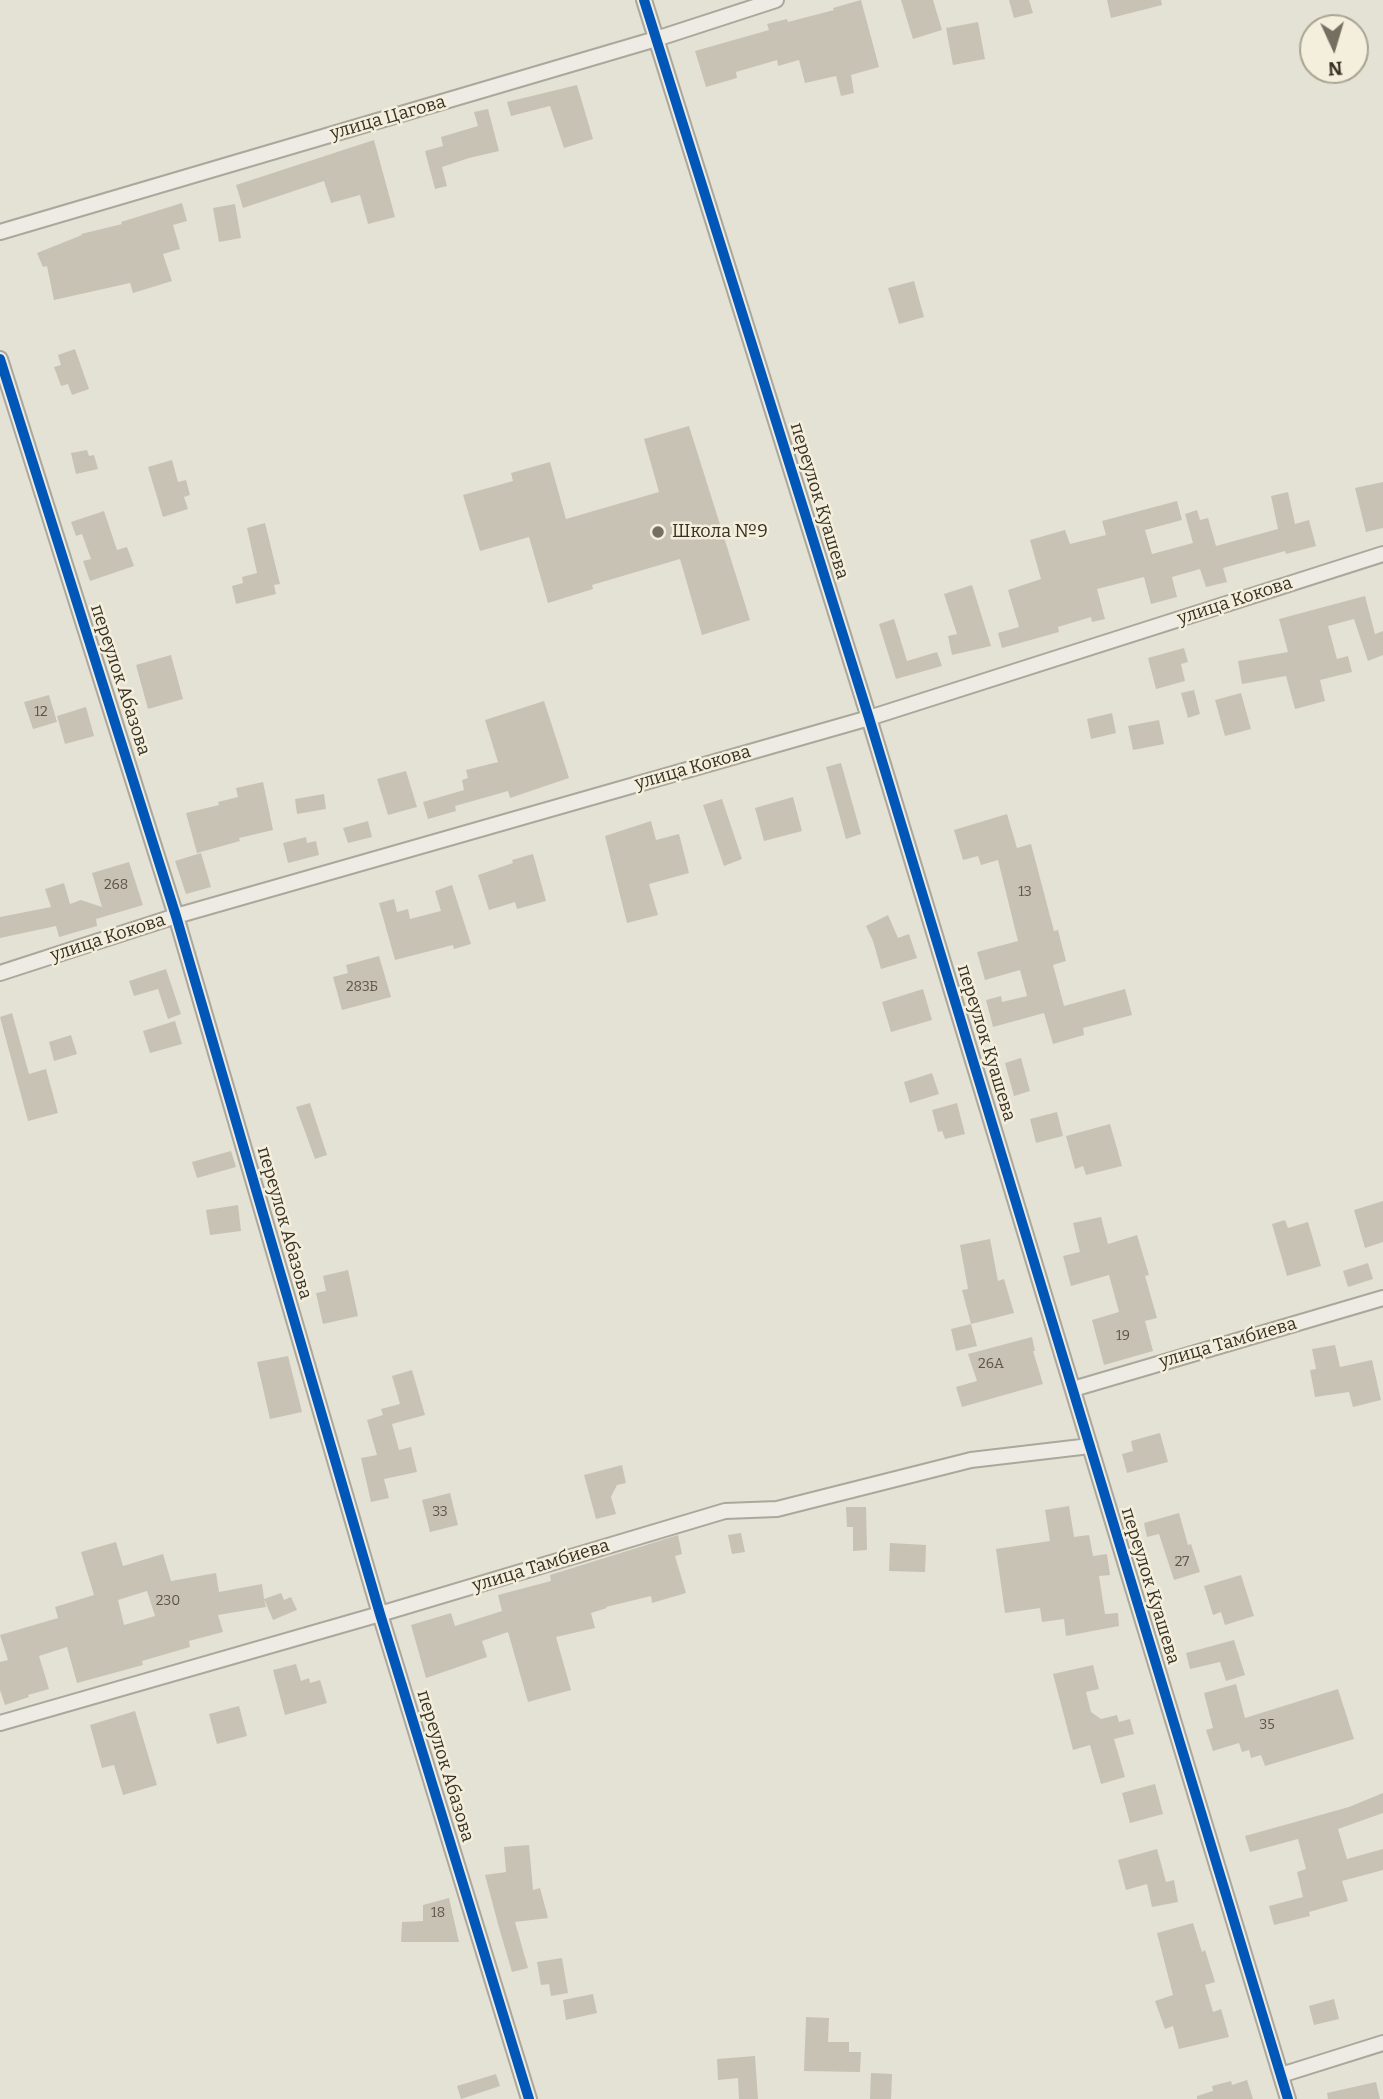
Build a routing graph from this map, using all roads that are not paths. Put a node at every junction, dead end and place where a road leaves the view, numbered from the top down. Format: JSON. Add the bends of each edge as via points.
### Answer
{"nodes":[{"id":1,"x":644,"y":0,"type":"edge"},
{"id":2,"x":776,"y":0,"type":"edge"},
{"id":3,"x":656,"y":39,"type":"junction"},
{"id":4,"x":0,"y":232,"type":"edge"},
{"id":5,"x":0,"y":359,"type":"edge"},
{"id":6,"x":1383,"y":554,"type":"edge"},
{"id":7,"x":869,"y":718,"type":"junction"},
{"id":8,"x":176,"y":916,"type":"junction"},
{"id":9,"x":0,"y":973,"type":"edge"},
{"id":10,"x":1383,"y":1298,"type":"edge"},
{"id":11,"x":1073,"y":1389,"type":"junction"},
{"id":12,"x":1090,"y":1446,"type":"junction"},
{"id":13,"x":380,"y":1614,"type":"junction"},
{"id":14,"x":0,"y":1723,"type":"edge"},
{"id":15,"x":1383,"y":2043,"type":"edge"},
{"id":16,"x":1281,"y":2075,"type":"junction"},
{"id":17,"x":529,"y":2099,"type":"edge"},
{"id":18,"x":1288,"y":2099,"type":"edge"}],
"edges":[{"from":1,"to":3,"type":"street","name":"переулок Куашева"},
{"from":2,"to":3,"type":"street","name":"улица Цагова"},
{"from":3,"to":4,"type":"street","name":"улица Цагова"},
{"from":3,"to":7,"type":"street","name":"переулок Куашева"},
{"from":5,"to":8,"type":"street","name":"переулок Абазова"},
{"from":6,"to":7,"type":"street","name":"улица Кокова"},
{"from":7,"to":8,"type":"street","name":"улица Кокова"},
{"from":7,"to":11,"type":"street","name":"переулок Куашева"},
{"from":8,"to":9,"type":"street","name":"улица Кокова"},
{"from":8,"to":13,"type":"street","name":"переулок Абазова"},
{"from":10,"to":11,"type":"street","name":"улица Тамбиева"},
{"from":11,"to":12,"type":"street","name":"переулок Куашева"},
{"from":12,"to":13,"type":"street","name":"улица Тамбиева","via":[[971,1460],[777,1509],[724,1511]]},
{"from":12,"to":16,"type":"street","name":"переулок Куашева"},
{"from":13,"to":14,"type":"street","name":"улица Тамбиева"},
{"from":13,"to":17,"type":"street","name":"переулок Абазова"},
{"from":15,"to":16,"type":"street"},
{"from":16,"to":18,"type":"street","name":"переулок Куашева"}]}
